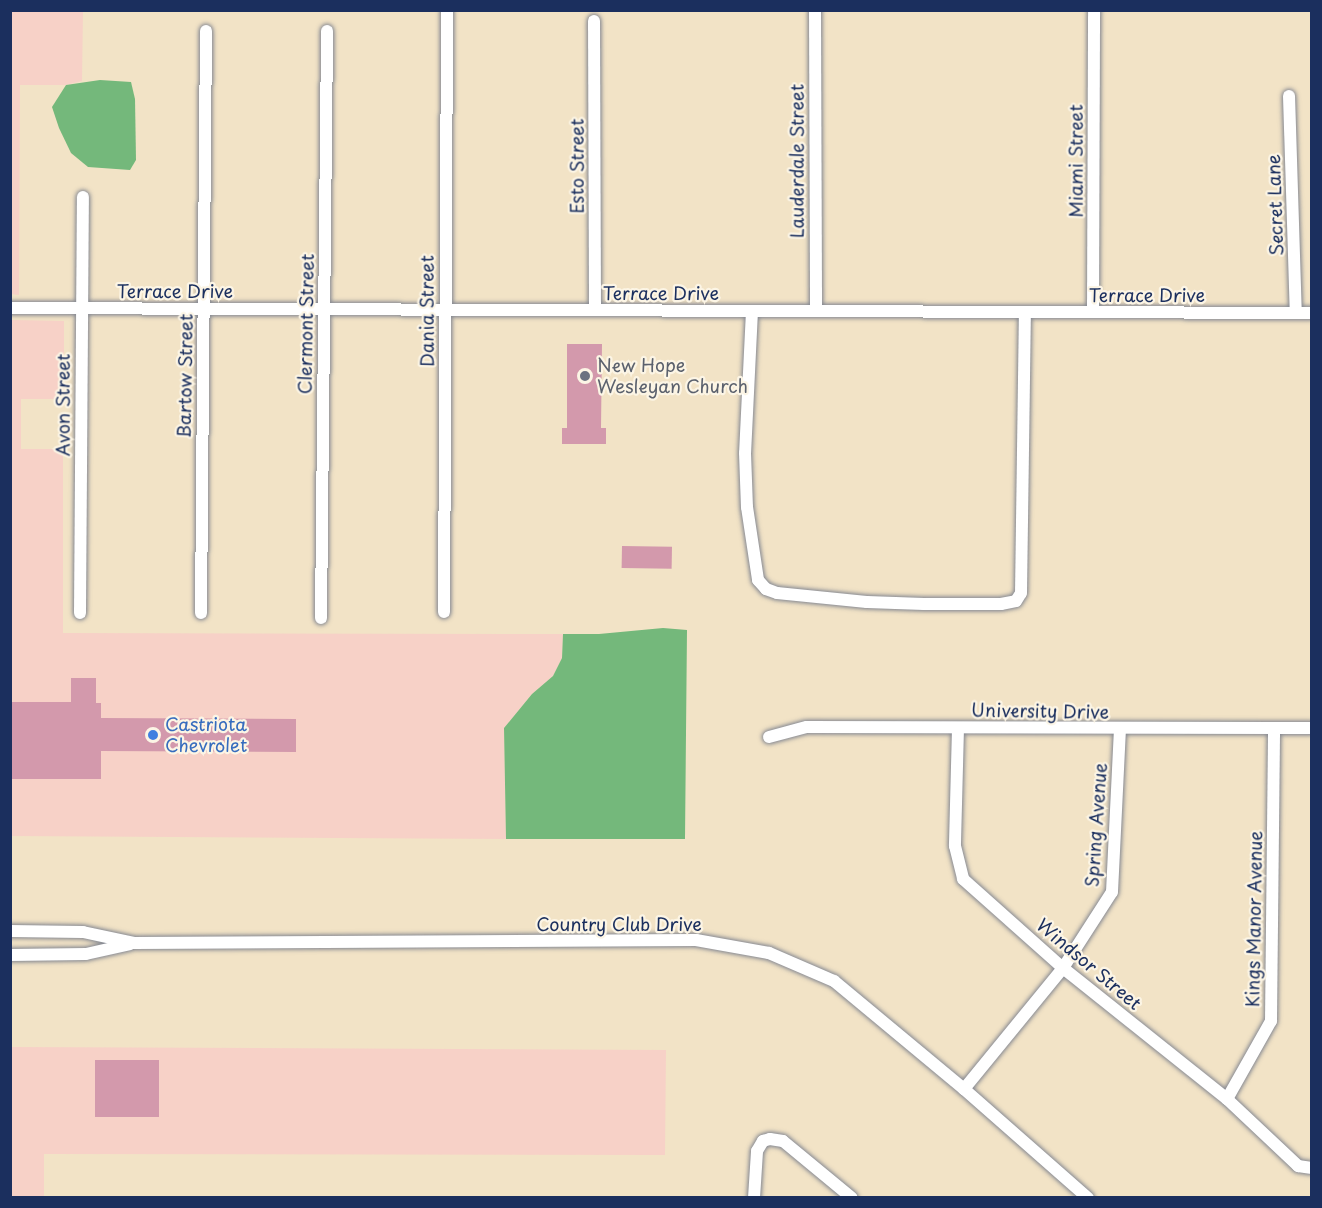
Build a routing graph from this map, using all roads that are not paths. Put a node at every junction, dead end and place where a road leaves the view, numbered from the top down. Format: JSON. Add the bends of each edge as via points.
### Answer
{"nodes":[{"id":1,"x":447,"y":10,"type":"edge"},
{"id":2,"x":815,"y":10,"type":"edge"},
{"id":3,"x":1094,"y":10,"type":"edge"},
{"id":4,"x":594,"y":21,"type":"dead end"},
{"id":5,"x":206,"y":31,"type":"dead end"},
{"id":6,"x":327,"y":31,"type":"dead end"},
{"id":7,"x":1289,"y":96,"type":"dead end"},
{"id":8,"x":83,"y":197,"type":"dead end"},
{"id":9,"x":10,"y":308,"type":"edge"},
{"id":10,"x":81,"y":309,"type":"junction"},
{"id":11,"x":204,"y":309,"type":"junction"},
{"id":12,"x":325,"y":309,"type":"junction"},
{"id":13,"x":445,"y":310,"type":"junction"},
{"id":14,"x":595,"y":310,"type":"junction"},
{"id":15,"x":752,"y":311,"type":"junction"},
{"id":16,"x":816,"y":311,"type":"junction"},
{"id":17,"x":1025,"y":312,"type":"junction"},
{"id":18,"x":1093,"y":312,"type":"junction"},
{"id":19,"x":1296,"y":313,"type":"junction"},
{"id":20,"x":1311,"y":314,"type":"edge"},
{"id":21,"x":444,"y":612,"type":"dead end"},
{"id":22,"x":80,"y":613,"type":"dead end"},
{"id":23,"x":201,"y":613,"type":"dead end"},
{"id":24,"x":321,"y":618,"type":"dead end"},
{"id":25,"x":958,"y":728,"type":"junction"},
{"id":26,"x":1274,"y":728,"type":"junction"},
{"id":27,"x":1311,"y":728,"type":"edge"},
{"id":28,"x":1120,"y":730,"type":"junction"},
{"id":29,"x":769,"y":737,"type":"dead end"},
{"id":30,"x":10,"y":931,"type":"edge"},
{"id":31,"x":134,"y":943,"type":"junction"},
{"id":32,"x":10,"y":955,"type":"edge"},
{"id":33,"x":1063,"y":968,"type":"junction"},
{"id":34,"x":964,"y":1089,"type":"junction"},
{"id":35,"x":1227,"y":1099,"type":"junction"},
{"id":36,"x":1311,"y":1168,"type":"edge"},
{"id":37,"x":754,"y":1197,"type":"edge"},
{"id":38,"x":852,"y":1197,"type":"edge"},
{"id":39,"x":1088,"y":1197,"type":"edge"}],
"edges":[{"from":1,"to":13,"type":"street","name":"Dania Street"},
{"from":2,"to":16,"type":"street","name":"Lauderdale Street"},
{"from":3,"to":18,"type":"street","name":"Miami Street"},
{"from":4,"to":14,"type":"street","name":"Esto Street"},
{"from":5,"to":11,"type":"street","name":"Bartow Street"},
{"from":6,"to":12,"type":"street","name":"Clermont Street"},
{"from":7,"to":19,"type":"street","name":"Secret Lane"},
{"from":8,"to":10,"type":"street","name":"Avon Street"},
{"from":9,"to":10,"type":"street","name":"Terrace Drive"},
{"from":10,"to":11,"type":"street","name":"Terrace Drive"},
{"from":10,"to":22,"type":"street","name":"Avon Street"},
{"from":11,"to":12,"type":"street","name":"Terrace Drive"},
{"from":11,"to":23,"type":"street","name":"Bartow Street"},
{"from":12,"to":13,"type":"street","name":"Terrace Drive"},
{"from":12,"to":24,"type":"street","name":"Clermont Street"},
{"from":13,"to":14,"type":"street","name":"Terrace Drive"},
{"from":13,"to":21,"type":"street","name":"Dania Street"},
{"from":14,"to":15,"type":"street","name":"Terrace Drive"},
{"from":15,"to":16,"type":"street","name":"Terrace Drive"},
{"from":15,"to":17,"type":"street","via":[[745,453],[747,507],[758,580],[777,593],[924,604],[1001,604],[1016,601],[1021,593]]},
{"from":16,"to":17,"type":"street","name":"Terrace Drive"},
{"from":17,"to":18,"type":"street","name":"Terrace Drive"},
{"from":18,"to":19,"type":"street","name":"Terrace Drive"},
{"from":19,"to":20,"type":"street","name":"Terrace Drive"},
{"from":25,"to":28,"type":"street","name":"University Drive"},
{"from":25,"to":29,"type":"street","name":"University Drive","via":[[807,727]]},
{"from":25,"to":33,"type":"street","name":"Windsor Street","via":[[955,846],[963,879]]},
{"from":26,"to":27,"type":"street","name":"University Drive"},
{"from":26,"to":28,"type":"street","name":"University Drive"},
{"from":26,"to":35,"type":"street","name":"Kings Manor Avenue","via":[[1271,1021]]},
{"from":28,"to":33,"type":"street","name":"Spring Avenue","via":[[1112,892]]},
{"from":30,"to":31,"type":"street","name":"Country Club Drive","via":[[83,932]]},
{"from":31,"to":32,"type":"street","name":"Country Club Drive","via":[[86,954]]},
{"from":31,"to":34,"type":"street","name":"Country Club Drive","via":[[707,942],[769,953],[834,981]]},
{"from":33,"to":34,"type":"street","name":"Spring Avenue"},
{"from":33,"to":35,"type":"street","name":"Windsor Street"},
{"from":34,"to":39,"type":"street","name":"Country Club Drive"},
{"from":35,"to":36,"type":"street","name":"Windsor Street","via":[[1298,1166]]},
{"from":37,"to":38,"type":"street","via":[[757,1151],[770,1138],[783,1142]]}]}
